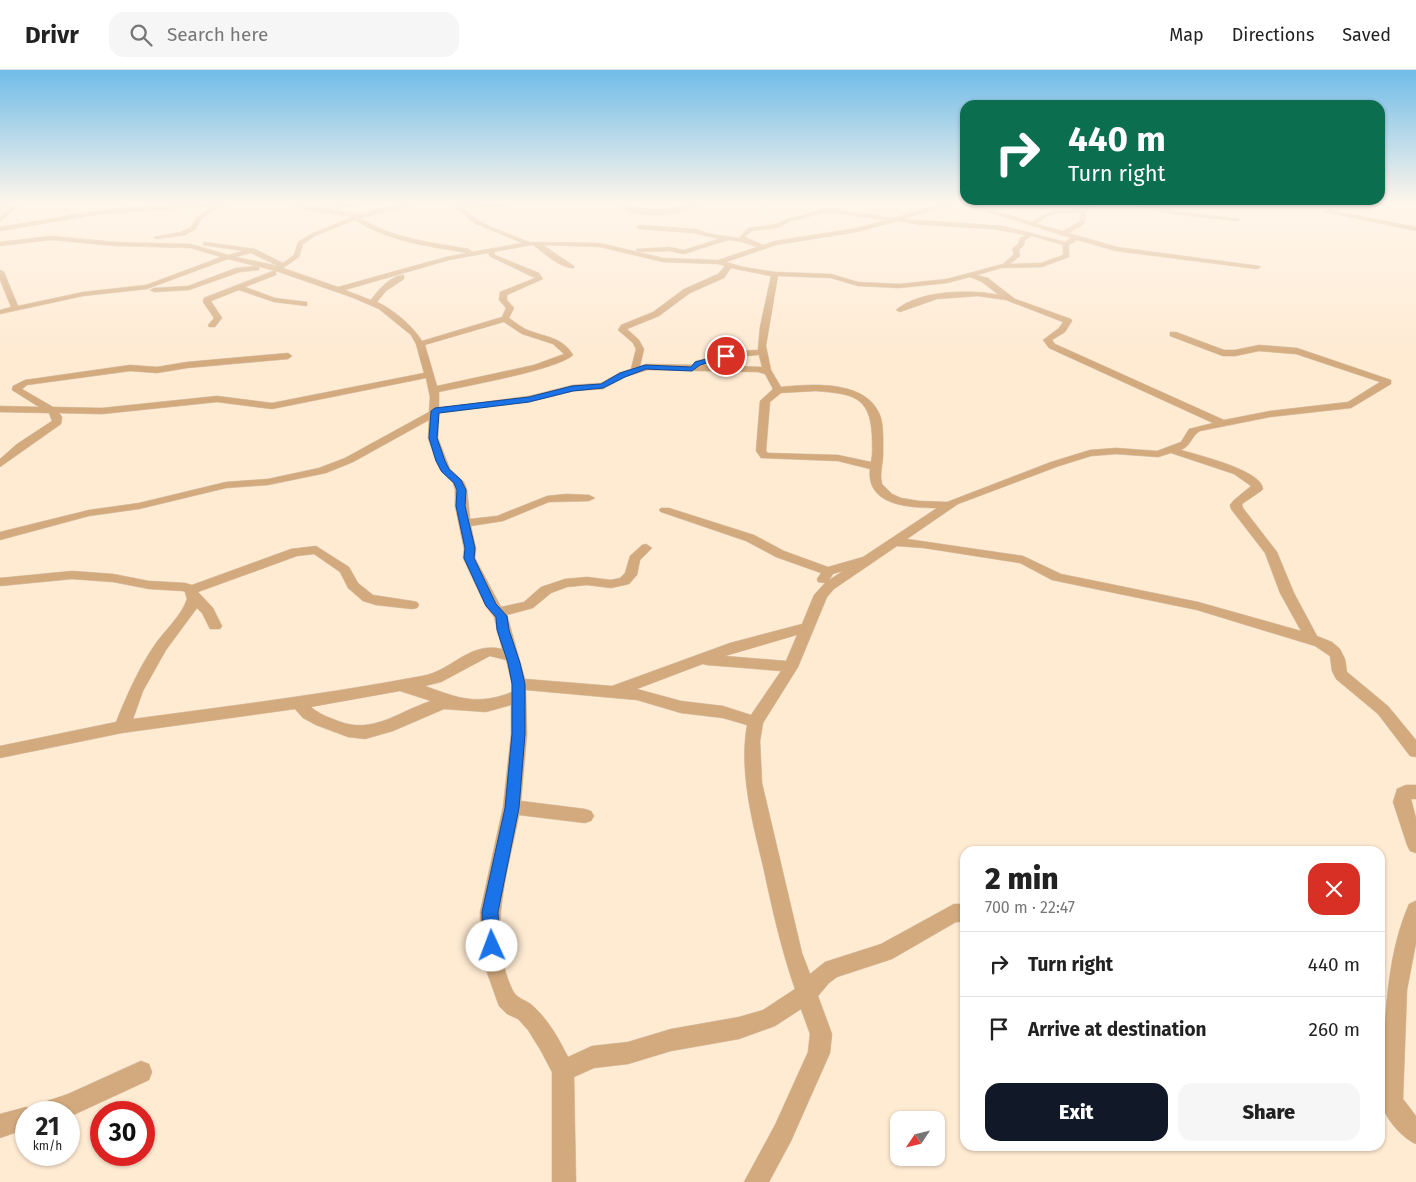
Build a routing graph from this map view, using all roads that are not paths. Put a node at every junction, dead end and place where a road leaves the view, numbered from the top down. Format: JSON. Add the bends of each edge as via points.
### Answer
{"nodes":[{"id":1,"x":222,"y":255,"type":"edge"},
{"id":2,"x":236,"y":255,"type":"edge"},
{"id":3,"x":267,"y":255,"type":"edge"},
{"id":4,"x":298,"y":255,"type":"edge"},
{"id":5,"x":463,"y":255,"type":"edge"},
{"id":6,"x":492,"y":255,"type":"edge"},
{"id":7,"x":553,"y":255,"type":"edge"},
{"id":8,"x":642,"y":255,"type":"edge"},
{"id":9,"x":739,"y":255,"type":"edge"},
{"id":10,"x":1017,"y":255,"type":"edge"},
{"id":11,"x":1068,"y":255,"type":"edge"},
{"id":12,"x":1158,"y":255,"type":"edge"},
{"id":13,"x":228,"y":257,"type":"junction"},
{"id":14,"x":719,"y":262,"type":"junction"},
{"id":15,"x":729,"y":265,"type":"junction"},
{"id":16,"x":1005,"y":266,"type":"junction"},
{"id":17,"x":416,"y":267,"type":"junction"},
{"id":18,"x":572,"y":267,"type":"dead end"},
{"id":19,"x":1257,"y":267,"type":"dead end"},
{"id":20,"x":279,"y":270,"type":"junction"},
{"id":21,"x":0,"y":272,"type":"edge"},
{"id":22,"x":775,"y":274,"type":"junction"},
{"id":23,"x":971,"y":275,"type":"junction"},
{"id":24,"x":922,"y":285,"type":"junction"},
{"id":25,"x":238,"y":287,"type":"junction"},
{"id":26,"x":339,"y":289,"type":"junction"},
{"id":27,"x":123,"y":291,"type":"junction"},
{"id":28,"x":940,"y":297,"type":"junction"},
{"id":29,"x":1010,"y":300,"type":"junction"},
{"id":30,"x":373,"y":303,"type":"junction"},
{"id":31,"x":304,"y":304,"type":"dead end"},
{"id":32,"x":16,"y":309,"type":"junction"},
{"id":33,"x":900,"y":310,"type":"dead end"},
{"id":34,"x":0,"y":312,"type":"edge"},
{"id":35,"x":505,"y":319,"type":"junction"},
{"id":36,"x":212,"y":325,"type":"dead end"},
{"id":37,"x":1173,"y":334,"type":"dead end"},
{"id":38,"x":420,"y":344,"type":"junction"},
{"id":39,"x":762,"y":352,"type":"junction"},
{"id":40,"x":288,"y":356,"type":"dead end"},
{"id":41,"x":692,"y":369,"type":"junction"},
{"id":42,"x":635,"y":370,"type":"junction"},
{"id":43,"x":767,"y":371,"type":"junction"},
{"id":44,"x":430,"y":375,"type":"junction"},
{"id":45,"x":434,"y":390,"type":"junction"},
{"id":46,"x":778,"y":390,"type":"junction"},
{"id":47,"x":0,"y":409,"type":"edge"},
{"id":48,"x":54,"y":412,"type":"junction"},
{"id":49,"x":435,"y":412,"type":"junction"},
{"id":50,"x":1224,"y":424,"type":"junction"},
{"id":51,"x":1171,"y":450,"type":"junction"},
{"id":52,"x":0,"y":464,"type":"edge"},
{"id":53,"x":877,"y":467,"type":"junction"},
{"id":54,"x":589,"y":498,"type":"dead end"},
{"id":55,"x":947,"y":505,"type":"junction"},
{"id":56,"x":665,"y":510,"type":"dead end"},
{"id":57,"x":464,"y":523,"type":"junction"},
{"id":58,"x":0,"y":536,"type":"edge"},
{"id":59,"x":896,"y":542,"type":"junction"},
{"id":60,"x":646,"y":548,"type":"dead end"},
{"id":61,"x":871,"y":559,"type":"junction"},
{"id":62,"x":828,"y":571,"type":"junction"},
{"id":63,"x":0,"y":582,"type":"edge"},
{"id":64,"x":192,"y":593,"type":"junction"},
{"id":65,"x":821,"y":596,"type":"junction"},
{"id":66,"x":412,"y":605,"type":"dead end"},
{"id":67,"x":499,"y":612,"type":"junction"},
{"id":68,"x":215,"y":626,"type":"dead end"},
{"id":69,"x":806,"y":628,"type":"junction"},
{"id":70,"x":1311,"y":638,"type":"junction"},
{"id":71,"x":512,"y":656,"type":"junction"},
{"id":72,"x":704,"y":660,"type":"junction"},
{"id":73,"x":791,"y":667,"type":"junction"},
{"id":74,"x":398,"y":686,"type":"junction"},
{"id":75,"x":518,"y":690,"type":"junction"},
{"id":76,"x":612,"y":692,"type":"junction"},
{"id":77,"x":298,"y":702,"type":"junction"},
{"id":78,"x":449,"y":702,"type":"junction"},
{"id":79,"x":755,"y":722,"type":"junction"},
{"id":80,"x":122,"y":727,"type":"junction"},
{"id":81,"x":1416,"y":750,"type":"edge"},
{"id":82,"x":0,"y":752,"type":"edge"},
{"id":83,"x":1416,"y":792,"type":"edge"},
{"id":84,"x":512,"y":808,"type":"junction"},
{"id":85,"x":585,"y":816,"type":"dead end"},
{"id":86,"x":1416,"y":845,"type":"edge"},
{"id":87,"x":1416,"y":910,"type":"edge"},
{"id":88,"x":960,"y":913,"type":"edge"},
{"id":89,"x":808,"y":992,"type":"junction"},
{"id":90,"x":563,"y":1071,"type":"junction"},
{"id":91,"x":141,"y":1072,"type":"dead end"},
{"id":92,"x":79,"y":1101,"type":"edge"},
{"id":93,"x":1385,"y":1108,"type":"edge"},
{"id":94,"x":15,"y":1121,"type":"edge"},
{"id":95,"x":0,"y":1126,"type":"edge"},
{"id":96,"x":1410,"y":1127,"type":"edge"},
{"id":97,"x":564,"y":1182,"type":"edge"},
{"id":98,"x":756,"y":1182,"type":"edge"}],
"edges":[{"from":1,"to":13,"type":"street"},
{"from":2,"to":13,"type":"street"},
{"from":3,"to":20,"type":"street"},
{"from":4,"to":20,"type":"street"},
{"from":5,"to":17,"type":"street"},
{"from":6,"to":35,"type":"street","via":[[539,278],[503,294],[503,300],[510,306]]},
{"from":7,"to":18,"type":"street"},
{"from":8,"to":14,"type":"street","via":[[668,261]]},
{"from":9,"to":14,"type":"street"},
{"from":10,"to":16,"type":"street"},
{"from":11,"to":16,"type":"street","via":[[1042,265]]},
{"from":12,"to":19,"type":"street"},
{"from":13,"to":20,"type":"street"},
{"from":13,"to":27,"type":"street","via":[[151,286]]},
{"from":14,"to":15,"type":"street"},
{"from":15,"to":22,"type":"street"},
{"from":15,"to":42,"type":"street","via":[[721,276],[686,290],[656,314],[624,327],[622,330],[640,349]]},
{"from":16,"to":23,"type":"street"},
{"from":17,"to":26,"type":"street"},
{"from":17,"to":30,"type":"street","via":[[385,287]]},
{"from":20,"to":25,"type":"street"},
{"from":20,"to":26,"type":"street"},
{"from":20,"to":27,"type":"street","via":[[247,268],[189,288]]},
{"from":21,"to":32,"type":"street"},
{"from":22,"to":24,"type":"street","via":[[831,276],[864,284]]},
{"from":22,"to":39,"type":"street"},
{"from":23,"to":24,"type":"street"},
{"from":23,"to":29,"type":"street","via":[[984,280]]},
{"from":24,"to":28,"type":"street"},
{"from":25,"to":31,"type":"street","via":[[274,300]]},
{"from":25,"to":36,"type":"street","via":[[207,300],[218,314]]},
{"from":26,"to":30,"type":"street"},
{"from":27,"to":32,"type":"street","via":[[84,294]]},
{"from":28,"to":29,"type":"street","via":[[984,294]]},
{"from":28,"to":33,"type":"street"},
{"from":29,"to":50,"type":"street","via":[[1068,322],[1047,340],[1052,346]]},
{"from":30,"to":38,"type":"street","via":[[409,328]]},
{"from":32,"to":34,"type":"street"},
{"from":35,"to":38,"type":"street"},
{"from":35,"to":45,"type":"street","via":[[522,330],[550,339],[569,355],[536,367]]},
{"from":37,"to":50,"type":"street","via":[[1223,353],[1259,348],[1297,351],[1388,382],[1351,405],[1270,414]]},
{"from":38,"to":44,"type":"street"},
{"from":39,"to":41,"type":"street","via":[[709,360]]},
{"from":39,"to":43,"type":"street"},
{"from":40,"to":48,"type":"street","via":[[157,370],[130,368],[32,381],[16,388]]},
{"from":41,"to":42,"type":"street","via":[[649,367]]},
{"from":41,"to":43,"type":"street"},
{"from":42,"to":49,"type":"street","via":[[603,386],[572,388],[523,400]]},
{"from":43,"to":46,"type":"street"},
{"from":44,"to":45,"type":"street"},
{"from":44,"to":48,"type":"street","via":[[278,405],[261,406],[217,399],[102,411]]},
{"from":45,"to":49,"type":"street"},
{"from":46,"to":53,"type":"street","via":[[828,388],[867,402],[874,412]]},
{"from":46,"to":53,"type":"street","via":[[765,401],[761,451],[765,456],[838,458]]},
{"from":47,"to":48,"type":"street"},
{"from":48,"to":52,"type":"street","via":[[57,422]]},
{"from":49,"to":57,"type":"street","via":[[433,438],[443,467],[461,488]]},
{"from":49,"to":58,"type":"street","via":[[349,460],[322,471],[268,482],[226,485],[139,506],[89,513]]},
{"from":50,"to":51,"type":"street","via":[[1197,428],[1185,444]]},
{"from":51,"to":55,"type":"street","via":[[1158,454],[1090,453]]},
{"from":51,"to":70,"type":"street","via":[[1242,474],[1257,485],[1257,489],[1238,502],[1237,509],[1271,552],[1286,593]]},
{"from":53,"to":55,"type":"street","via":[[876,484],[889,496],[919,505]]},
{"from":54,"to":57,"type":"street","via":[[547,499],[499,519]]},
{"from":55,"to":59,"type":"street"},
{"from":56,"to":62,"type":"street","via":[[750,538],[780,554]]},
{"from":57,"to":67,"type":"street","via":[[471,564],[492,606]]},
{"from":59,"to":61,"type":"street"},
{"from":59,"to":70,"type":"street","via":[[1022,560],[1057,577],[1198,606]]},
{"from":60,"to":67,"type":"street","via":[[634,559],[631,575],[624,582],[564,583],[546,590],[528,605]]},
{"from":61,"to":62,"type":"street"},
{"from":61,"to":65,"type":"street","via":[[830,586]]},
{"from":62,"to":65,"type":"street","via":[[819,586]]},
{"from":63,"to":64,"type":"street","via":[[72,575],[185,587]]},
{"from":64,"to":66,"type":"street","via":[[295,552],[316,550],[345,570],[353,585],[368,598]]},
{"from":64,"to":68,"type":"street","via":[[208,611]]},
{"from":64,"to":80,"type":"street","via":[[190,609],[161,647],[136,691]]},
{"from":65,"to":69,"type":"street"},
{"from":67,"to":71,"type":"street"},
{"from":69,"to":72,"type":"street","via":[[736,647]]},
{"from":69,"to":73,"type":"street"},
{"from":70,"to":81,"type":"street","via":[[1332,649],[1338,658],[1341,675],[1383,710]]},
{"from":71,"to":74,"type":"street","via":[[483,652],[436,678]]},
{"from":71,"to":75,"type":"street"},
{"from":72,"to":73,"type":"street"},
{"from":72,"to":76,"type":"street"},
{"from":73,"to":79,"type":"street"},
{"from":74,"to":77,"type":"street"},
{"from":74,"to":78,"type":"street"},
{"from":75,"to":76,"type":"street"},
{"from":75,"to":78,"type":"street","via":[[494,706]]},
{"from":75,"to":84,"type":"street"},
{"from":76,"to":79,"type":"street","via":[[637,694],[692,709],[723,712]]},
{"from":77,"to":78,"type":"street","via":[[305,712],[319,720],[354,732],[380,729]]},
{"from":77,"to":80,"type":"street"},
{"from":79,"to":89,"type":"street","via":[[752,748],[758,807],[792,953]]},
{"from":80,"to":82,"type":"street"},
{"from":83,"to":86,"type":"street","via":[[1403,794],[1402,802]]},
{"from":84,"to":85,"type":"street"},
{"from":84,"to":90,"type":"street","via":[[490,912],[495,967],[506,999],[535,1023]]},
{"from":87,"to":96,"type":"street","via":[[1397,990],[1392,1101]]},
{"from":88,"to":89,"type":"street","via":[[954,913],[885,952],[832,969]]},
{"from":89,"to":90,"type":"street","via":[[785,1009],[739,1028],[671,1040],[628,1053],[592,1057]]},
{"from":89,"to":98,"type":"street","via":[[821,1034],[819,1053],[783,1133]]},
{"from":90,"to":97,"type":"street"},
{"from":91,"to":92,"type":"street"},
{"from":93,"to":96,"type":"street"},
{"from":94,"to":95,"type":"street"}]}
